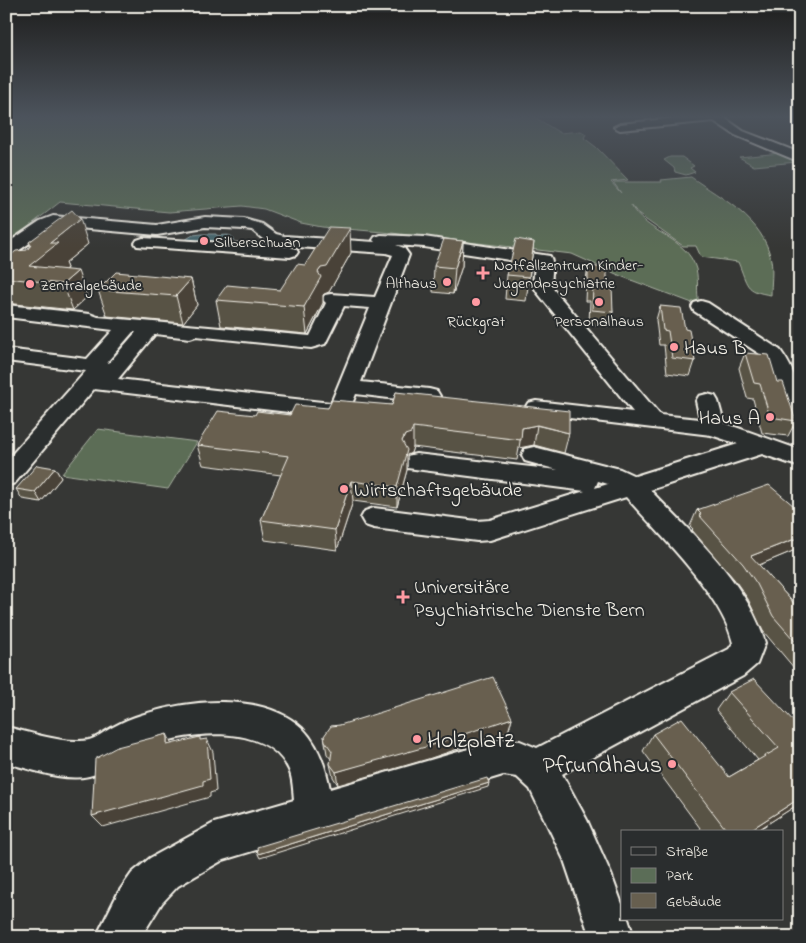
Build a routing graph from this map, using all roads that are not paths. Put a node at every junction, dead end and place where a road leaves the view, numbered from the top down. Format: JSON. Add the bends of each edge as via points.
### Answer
{"nodes":[{"id":1,"x":88,"y":224,"type":"junction"},
{"id":2,"x":322,"y":243,"type":"junction"},
{"id":3,"x":358,"y":246,"type":"junction"},
{"id":4,"x":6,"y":252,"type":"edge"},
{"id":5,"x":701,"y":307,"type":"dead end"},
{"id":6,"x":376,"y":310,"type":"junction"},
{"id":7,"x":6,"y":311,"type":"edge"},
{"id":8,"x":128,"y":326,"type":"junction"},
{"id":9,"x":150,"y":328,"type":"junction"},
{"id":10,"x":6,"y":355,"type":"edge"},
{"id":11,"x":792,"y":374,"type":"edge"},
{"id":12,"x":95,"y":377,"type":"junction"},
{"id":13,"x":348,"y":387,"type":"junction"},
{"id":14,"x":446,"y":398,"type":"edge"},
{"id":15,"x":707,"y":401,"type":"dead end"},
{"id":16,"x":339,"y":411,"type":"junction"},
{"id":17,"x":363,"y":414,"type":"edge"},
{"id":18,"x":653,"y":420,"type":"junction"},
{"id":19,"x":800,"y":421,"type":"edge"},
{"id":20,"x":712,"y":428,"type":"junction"},
{"id":21,"x":758,"y":447,"type":"junction"},
{"id":22,"x":534,"y":455,"type":"dead end"},
{"id":23,"x":800,"y":459,"type":"edge"},
{"id":24,"x":416,"y":462,"type":"dead end"},
{"id":25,"x":6,"y":477,"type":"edge"},
{"id":26,"x":629,"y":487,"type":"junction"},
{"id":27,"x":374,"y":518,"type":"dead end"},
{"id":28,"x":6,"y":745,"type":"edge"},
{"id":29,"x":537,"y":768,"type":"junction"},
{"id":30,"x":315,"y":812,"type":"junction"},
{"id":31,"x":118,"y":937,"type":"edge"},
{"id":32,"x":612,"y":937,"type":"edge"}],
"edges":[{"from":1,"to":2,"type":"street","via":[[157,230],[205,222],[236,223],[257,227],[276,240]]},
{"from":1,"to":3,"type":"street","via":[[104,239],[177,246],[332,256]]},
{"from":1,"to":4,"type":"street","via":[[48,222]]},
{"from":2,"to":3,"type":"street"},
{"from":2,"to":18,"type":"street","via":[[339,238],[419,242],[542,259],[545,262],[542,284],[546,292]]},
{"from":3,"to":6,"type":"street","via":[[391,248],[400,253]]},
{"from":5,"to":11,"type":"street","via":[[773,354]]},
{"from":6,"to":9,"type":"street","via":[[333,304],[318,340],[311,342]]},
{"from":6,"to":13,"type":"street"},
{"from":7,"to":8,"type":"street"},
{"from":8,"to":9,"type":"street"},
{"from":8,"to":12,"type":"street"},
{"from":9,"to":12,"type":"street"},
{"from":10,"to":12,"type":"street"},
{"from":11,"to":19,"type":"street"},
{"from":12,"to":16,"type":"street"},
{"from":12,"to":25,"type":"street"},
{"from":13,"to":14,"type":"street"},
{"from":13,"to":16,"type":"street"},
{"from":15,"to":20,"type":"street"},
{"from":16,"to":17,"type":"street"},
{"from":18,"to":20,"type":"street"},
{"from":18,"to":21,"type":"street","via":[[516,413]]},
{"from":20,"to":21,"type":"street"},
{"from":21,"to":23,"type":"street"},
{"from":21,"to":26,"type":"street"},
{"from":22,"to":26,"type":"street","via":[[620,478]]},
{"from":24,"to":26,"type":"street"},
{"from":26,"to":27,"type":"street","via":[[490,530]]},
{"from":26,"to":29,"type":"street","via":[[729,600],[745,628],[749,642],[747,653],[731,666]]},
{"from":28,"to":30,"type":"street","via":[[82,759],[162,726],[207,718],[241,719],[278,731],[293,744],[309,777]]},
{"from":29,"to":30,"type":"street","via":[[522,760],[496,758]]},
{"from":29,"to":32,"type":"street","via":[[583,855]]},
{"from":30,"to":31,"type":"street","via":[[214,843],[182,860],[147,888]]}]}
